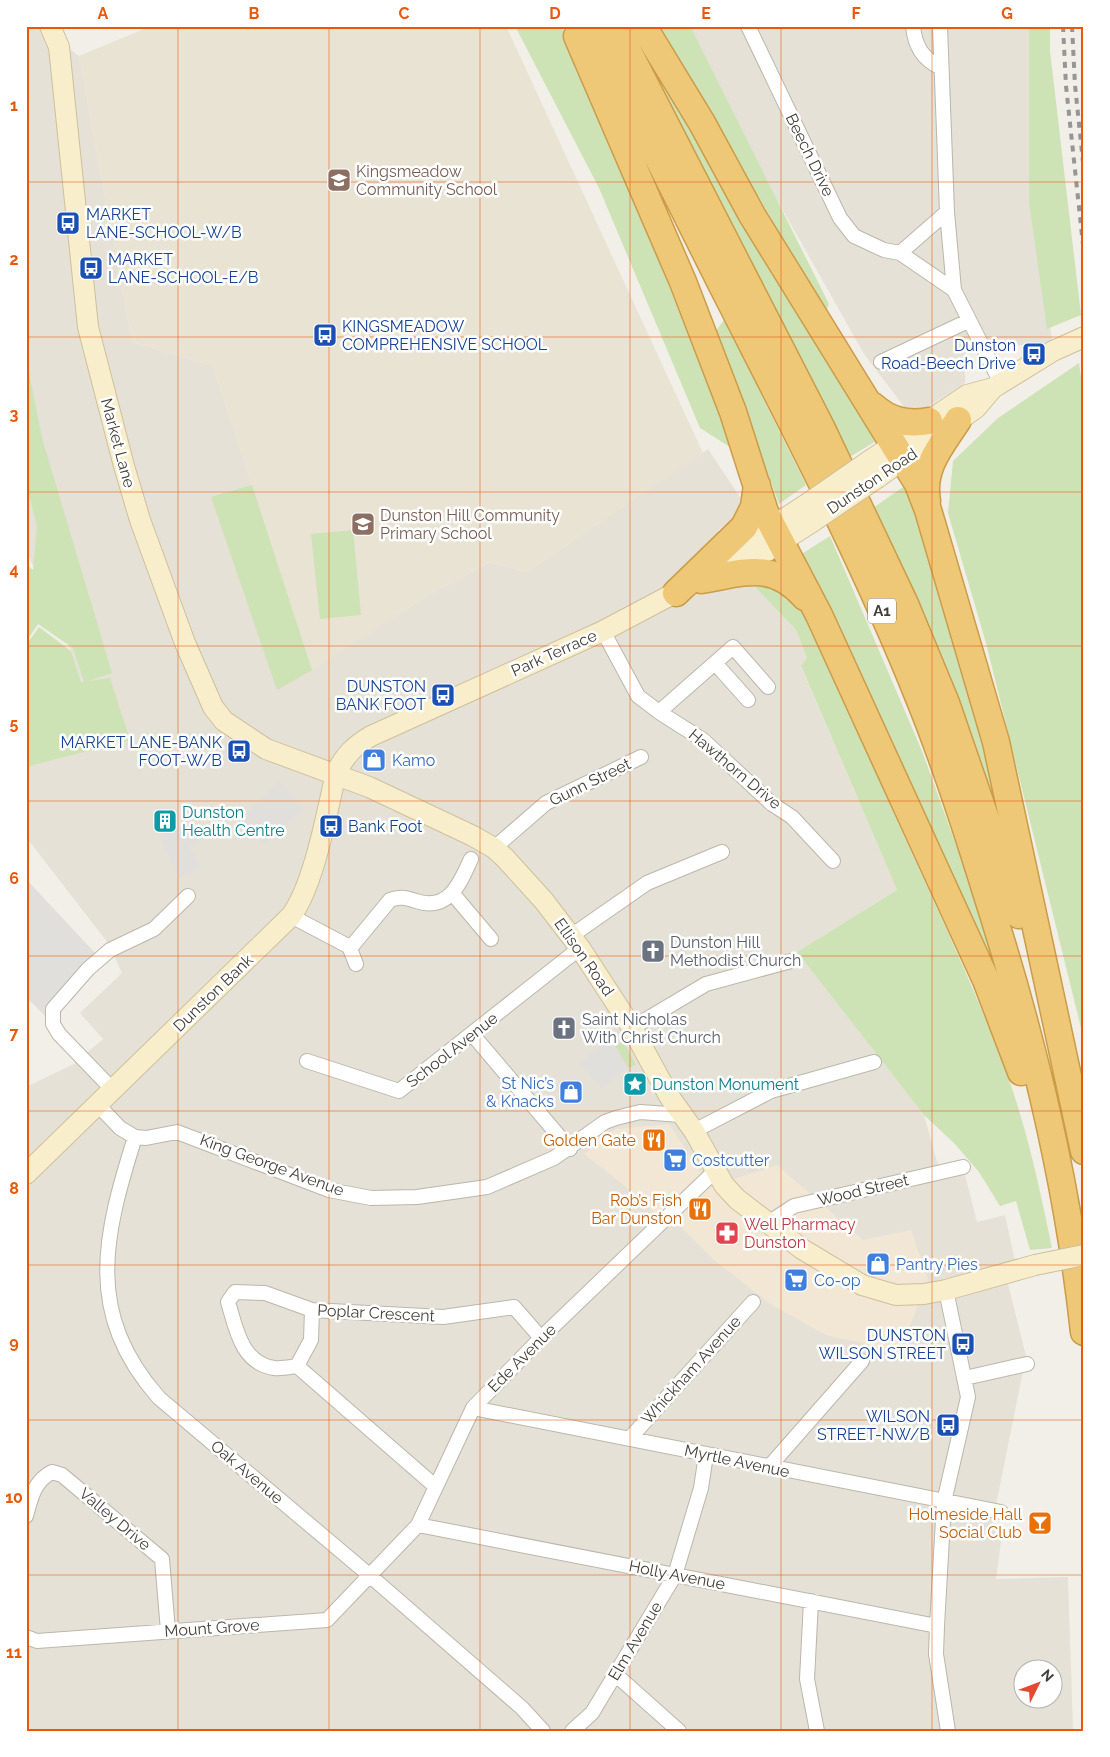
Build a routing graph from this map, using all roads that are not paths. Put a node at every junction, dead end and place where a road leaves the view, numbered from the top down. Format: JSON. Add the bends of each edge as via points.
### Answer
{"nodes":[{"id":1,"x":50,"y":26,"type":"edge"},
{"id":2,"x":574,"y":26,"type":"edge"},
{"id":3,"x":590,"y":26,"type":"edge"},
{"id":4,"x":615,"y":26,"type":"edge"},
{"id":5,"x":643,"y":26,"type":"edge"},
{"id":6,"x":748,"y":26,"type":"edge"},
{"id":7,"x":913,"y":26,"type":"edge"},
{"id":8,"x":940,"y":26,"type":"edge"},
{"id":9,"x":941,"y":68,"type":"junction"},
{"id":10,"x":946,"y":212,"type":"junction"},
{"id":11,"x":900,"y":253,"type":"junction"},
{"id":12,"x":954,"y":290,"type":"junction"},
{"id":13,"x":968,"y":321,"type":"junction"},
{"id":14,"x":1084,"y":337,"type":"edge"},
{"id":15,"x":880,"y":362,"type":"dead end"},
{"id":16,"x":997,"y":385,"type":"junction"},
{"id":17,"x":867,"y":400,"type":"junction"},
{"id":18,"x":958,"y":420,"type":"junction"},
{"id":19,"x":929,"y":421,"type":"junction"},
{"id":20,"x":900,"y":452,"type":"junction"},
{"id":21,"x":757,"y":485,"type":"junction"},
{"id":22,"x":928,"y":510,"type":"junction"},
{"id":23,"x":776,"y":535,"type":"junction"},
{"id":24,"x":701,"y":580,"type":"junction"},
{"id":25,"x":676,"y":592,"type":"junction"},
{"id":26,"x":819,"y":615,"type":"junction"},
{"id":27,"x":603,"y":631,"type":"junction"},
{"id":28,"x":715,"y":663,"type":"junction"},
{"id":29,"x":768,"y":687,"type":"dead end"},
{"id":30,"x":748,"y":700,"type":"dead end"},
{"id":31,"x":659,"y":712,"type":"junction"},
{"id":32,"x":640,"y":757,"type":"dead end"},
{"id":33,"x":336,"y":773,"type":"junction"},
{"id":34,"x":494,"y":848,"type":"junction"},
{"id":35,"x":722,"y":852,"type":"dead end"},
{"id":36,"x":471,"y":859,"type":"dead end"},
{"id":37,"x":833,"y":861,"type":"dead end"},
{"id":38,"x":452,"y":894,"type":"junction"},
{"id":39,"x":188,"y":896,"type":"dead end"},
{"id":40,"x":292,"y":916,"type":"junction"},
{"id":41,"x":491,"y":940,"type":"dead end"},
{"id":42,"x":576,"y":942,"type":"junction"},
{"id":43,"x":349,"y":946,"type":"junction"},
{"id":44,"x":791,"y":961,"type":"dead end"},
{"id":45,"x":356,"y":964,"type":"dead end"},
{"id":46,"x":632,"y":1028,"type":"junction"},
{"id":47,"x":472,"y":1034,"type":"junction"},
{"id":48,"x":307,"y":1061,"type":"dead end"},
{"id":49,"x":874,"y":1062,"type":"dead end"},
{"id":50,"x":112,"y":1089,"type":"junction"},
{"id":51,"x":97,"y":1104,"type":"junction"},
{"id":52,"x":681,"y":1115,"type":"junction"},
{"id":53,"x":1080,"y":1124,"type":"junction"},
{"id":54,"x":694,"y":1131,"type":"junction"},
{"id":55,"x":135,"y":1137,"type":"junction"},
{"id":56,"x":570,"y":1149,"type":"junction"},
{"id":57,"x":1084,"y":1151,"type":"edge"},
{"id":58,"x":962,"y":1167,"type":"dead end"},
{"id":59,"x":716,"y":1171,"type":"junction"},
{"id":60,"x":26,"y":1174,"type":"edge"},
{"id":61,"x":768,"y":1223,"type":"junction"},
{"id":62,"x":1077,"y":1245,"type":"edge"},
{"id":63,"x":946,"y":1290,"type":"junction"},
{"id":64,"x":752,"y":1302,"type":"dead end"},
{"id":65,"x":312,"y":1310,"type":"junction"},
{"id":66,"x":1084,"y":1332,"type":"edge"},
{"id":67,"x":541,"y":1338,"type":"junction"},
{"id":68,"x":862,"y":1361,"type":"dead end"},
{"id":69,"x":1027,"y":1364,"type":"dead end"},
{"id":70,"x":297,"y":1366,"type":"junction"},
{"id":71,"x":965,"y":1378,"type":"junction"},
{"id":72,"x":473,"y":1408,"type":"junction"},
{"id":73,"x":630,"y":1438,"type":"junction"},
{"id":74,"x":706,"y":1455,"type":"junction"},
{"id":75,"x":769,"y":1467,"type":"junction"},
{"id":76,"x":436,"y":1487,"type":"junction"},
{"id":77,"x":944,"y":1502,"type":"junction"},
{"id":78,"x":1001,"y":1512,"type":"dead end"},
{"id":79,"x":26,"y":1516,"type":"edge"},
{"id":80,"x":418,"y":1525,"type":"junction"},
{"id":81,"x":368,"y":1574,"type":"junction"},
{"id":82,"x":675,"y":1575,"type":"junction"},
{"id":83,"x":811,"y":1601,"type":"junction"},
{"id":84,"x":936,"y":1626,"type":"junction"},
{"id":85,"x":168,"y":1631,"type":"junction"},
{"id":86,"x":31,"y":1639,"type":"edge"},
{"id":87,"x":615,"y":1674,"type":"junction"},
{"id":88,"x":543,"y":1731,"type":"edge"},
{"id":89,"x":572,"y":1731,"type":"edge"},
{"id":90,"x":679,"y":1731,"type":"edge"},
{"id":91,"x":817,"y":1731,"type":"edge"},
{"id":92,"x":948,"y":1731,"type":"edge"}],
"edges":[{"from":1,"to":33,"type":"street","name":"Market Lane","via":[[59,48],[88,327],[140,520],[185,643],[213,707],[224,721],[266,749]]},
{"from":2,"to":21,"type":"highway","via":[[683,282]]},
{"from":3,"to":62,"type":"highway","number":"A1","via":[[799,437],[884,615],[919,698],[958,803],[1010,965]]},
{"from":4,"to":53,"type":"highway","number":"A1","via":[[822,430],[905,604],[980,796],[1029,947]]},
{"from":5,"to":17,"type":"highway","via":[[702,123],[752,216]]},
{"from":6,"to":11,"type":"street","name":"Beech Drive","via":[[840,218],[854,236],[868,244]]},
{"from":7,"to":9,"type":"street","via":[[914,42],[927,61]]},
{"from":8,"to":9,"type":"street"},
{"from":9,"to":10,"type":"street"},
{"from":10,"to":11,"type":"street"},
{"from":10,"to":12,"type":"street"},
{"from":11,"to":12,"type":"street","name":"Beech Drive"},
{"from":12,"to":13,"type":"street"},
{"from":13,"to":15,"type":"street"},
{"from":13,"to":16,"type":"street"},
{"from":14,"to":16,"type":"street","name":"Dunston Road","via":[[1053,351]]},
{"from":16,"to":18,"type":"street","name":"Dunston Road","via":[[976,408]]},
{"from":16,"to":19,"type":"street","name":"Dunston Road","via":[[967,395]]},
{"from":17,"to":19,"type":"highway","via":[[897,421]]},
{"from":17,"to":20,"type":"highway"},
{"from":18,"to":20,"type":"street","name":"Dunston Road"},
{"from":18,"to":22,"type":"highway","via":[[928,468]]},
{"from":19,"to":20,"type":"street","name":"Dunston Road"},
{"from":20,"to":22,"type":"highway"},
{"from":20,"to":23,"type":"street","name":"Park Terrace","bridge":true},
{"from":21,"to":23,"type":"highway"},
{"from":21,"to":25,"type":"highway","via":[[754,507],[744,527]]},
{"from":22,"to":53,"type":"highway","via":[[996,742]]},
{"from":23,"to":24,"type":"street","name":"Park Terrace","via":[[759,535],[740,559]]},
{"from":23,"to":26,"type":"highway"},
{"from":24,"to":25,"type":"street","name":"Park Terrace"},
{"from":24,"to":26,"type":"highway","via":[[757,572],[775,574],[797,588]]},
{"from":25,"to":27,"type":"street","name":"Park Terrace"},
{"from":26,"to":62,"type":"highway","via":[[986,980],[1015,1053]]},
{"from":27,"to":31,"type":"street","name":"Hawthorn Drive","via":[[638,696]]},
{"from":27,"to":33,"type":"street","name":"Park Terrace","via":[[372,736],[353,747]]},
{"from":28,"to":29,"type":"street","via":[[732,647]]},
{"from":28,"to":30,"type":"street"},
{"from":28,"to":31,"type":"street"},
{"from":31,"to":37,"type":"street","name":"Hawthorn Drive","via":[[702,740],[772,804],[792,817]]},
{"from":32,"to":34,"type":"street","name":"Gunn Street","via":[[546,803]]},
{"from":33,"to":34,"type":"street","name":"Ellison Road"},
{"from":33,"to":40,"type":"street","name":"Dunston Bank","via":[[310,873]]},
{"from":34,"to":42,"type":"street","name":"Ellison Road","via":[[518,870]]},
{"from":35,"to":42,"type":"street","name":"School Avenue","via":[[648,884]]},
{"from":36,"to":38,"type":"street"},
{"from":38,"to":41,"type":"street"},
{"from":38,"to":43,"type":"street","via":[[437,903],[404,897],[390,900],[355,944]]},
{"from":39,"to":50,"type":"street","via":[[154,928],[110,950],[88,969],[53,1009],[53,1024],[59,1034]]},
{"from":40,"to":43,"type":"street"},
{"from":40,"to":50,"type":"street","name":"Dunston Bank"},
{"from":42,"to":46,"type":"street","name":"Ellison Road"},
{"from":42,"to":47,"type":"street","name":"School Avenue"},
{"from":43,"to":45,"type":"street"},
{"from":44,"to":46,"type":"street","via":[[706,984]]},
{"from":46,"to":52,"type":"street","name":"Ellison Road"},
{"from":47,"to":48,"type":"street","name":"School Avenue","via":[[399,1091]]},
{"from":47,"to":56,"type":"street"},
{"from":49,"to":54,"type":"street","via":[[771,1091]]},
{"from":50,"to":51,"type":"street","name":"Dunston Bank"},
{"from":51,"to":55,"type":"street","via":[[120,1128]]},
{"from":51,"to":60,"type":"street","name":"Dunston Bank"},
{"from":52,"to":54,"type":"street","name":"Ellison Road"},
{"from":52,"to":56,"type":"street","name":"King George Avenue","via":[[626,1114],[605,1122]]},
{"from":53,"to":57,"type":"highway","number":"A1"},
{"from":54,"to":59,"type":"street","name":"Ellison Road"},
{"from":55,"to":56,"type":"street","name":"King George Avenue","via":[[177,1132],[329,1190],[372,1198],[416,1197],[487,1186]]},
{"from":55,"to":81,"type":"street","name":"Oak Avenue","via":[[117,1198],[107,1261],[106,1289],[127,1354],[140,1377],[159,1398]]},
{"from":58,"to":61,"type":"street","name":"Wood Street","via":[[794,1206]]},
{"from":59,"to":61,"type":"street","name":"Ellison Road","via":[[737,1199]]},
{"from":59,"to":67,"type":"street","name":"Ede Avenue"},
{"from":61,"to":63,"type":"street","name":"Ellison Road","via":[[802,1249],[862,1285],[896,1295]]},
{"from":62,"to":63,"type":"street","name":"Ellison Road","bridge":true,"via":[[1034,1266]]},
{"from":62,"to":66,"type":"highway","number":"A1"},
{"from":63,"to":71,"type":"street"},
{"from":64,"to":73,"type":"street","name":"Whickham Avenue"},
{"from":65,"to":67,"type":"street","name":"Poplar Crescent","via":[[443,1317],[514,1307]]},
{"from":65,"to":70,"type":"street","via":[[311,1340]]},
{"from":65,"to":70,"type":"street","name":"Poplar Crescent","via":[[265,1293],[235,1292],[228,1302],[240,1342],[250,1358],[273,1368]]},
{"from":67,"to":72,"type":"street","name":"Ede Avenue"},
{"from":68,"to":75,"type":"street"},
{"from":69,"to":71,"type":"street"},
{"from":70,"to":76,"type":"street"},
{"from":71,"to":77,"type":"street","via":[[968,1397]]},
{"from":72,"to":73,"type":"street","name":"Myrtle Avenue"},
{"from":72,"to":76,"type":"street","name":"Ede Avenue"},
{"from":73,"to":74,"type":"street","name":"Myrtle Avenue"},
{"from":74,"to":75,"type":"street","name":"Myrtle Avenue"},
{"from":74,"to":82,"type":"street","name":"Elm Avenue","via":[[701,1488]]},
{"from":75,"to":77,"type":"street","name":"Myrtle Avenue"},
{"from":76,"to":80,"type":"street","name":"Ede Avenue"},
{"from":77,"to":78,"type":"street","name":"Myrtle Avenue"},
{"from":77,"to":84,"type":"street"},
{"from":79,"to":85,"type":"street","name":"Valley Drive","via":[[34,1489],[45,1475],[52,1472],[62,1474],[162,1559]]},
{"from":80,"to":81,"type":"street","name":"Ede Avenue"},
{"from":80,"to":82,"type":"street","name":"Holly Avenue"},
{"from":81,"to":85,"type":"street","name":"Mount Grove","via":[[326,1620]]},
{"from":81,"to":88,"type":"street","name":"Oak Avenue","via":[[522,1708]]},
{"from":82,"to":83,"type":"street","name":"Holly Avenue"},
{"from":82,"to":87,"type":"street","name":"Elm Avenue"},
{"from":83,"to":84,"type":"street","name":"Holly Avenue"},
{"from":83,"to":91,"type":"street","via":[[807,1679]]},
{"from":84,"to":92,"type":"street","via":[[936,1654]]},
{"from":85,"to":86,"type":"street","name":"Mount Grove"},
{"from":87,"to":89,"type":"street","name":"Elm Avenue","via":[[592,1713]]},
{"from":87,"to":90,"type":"street"}]}
